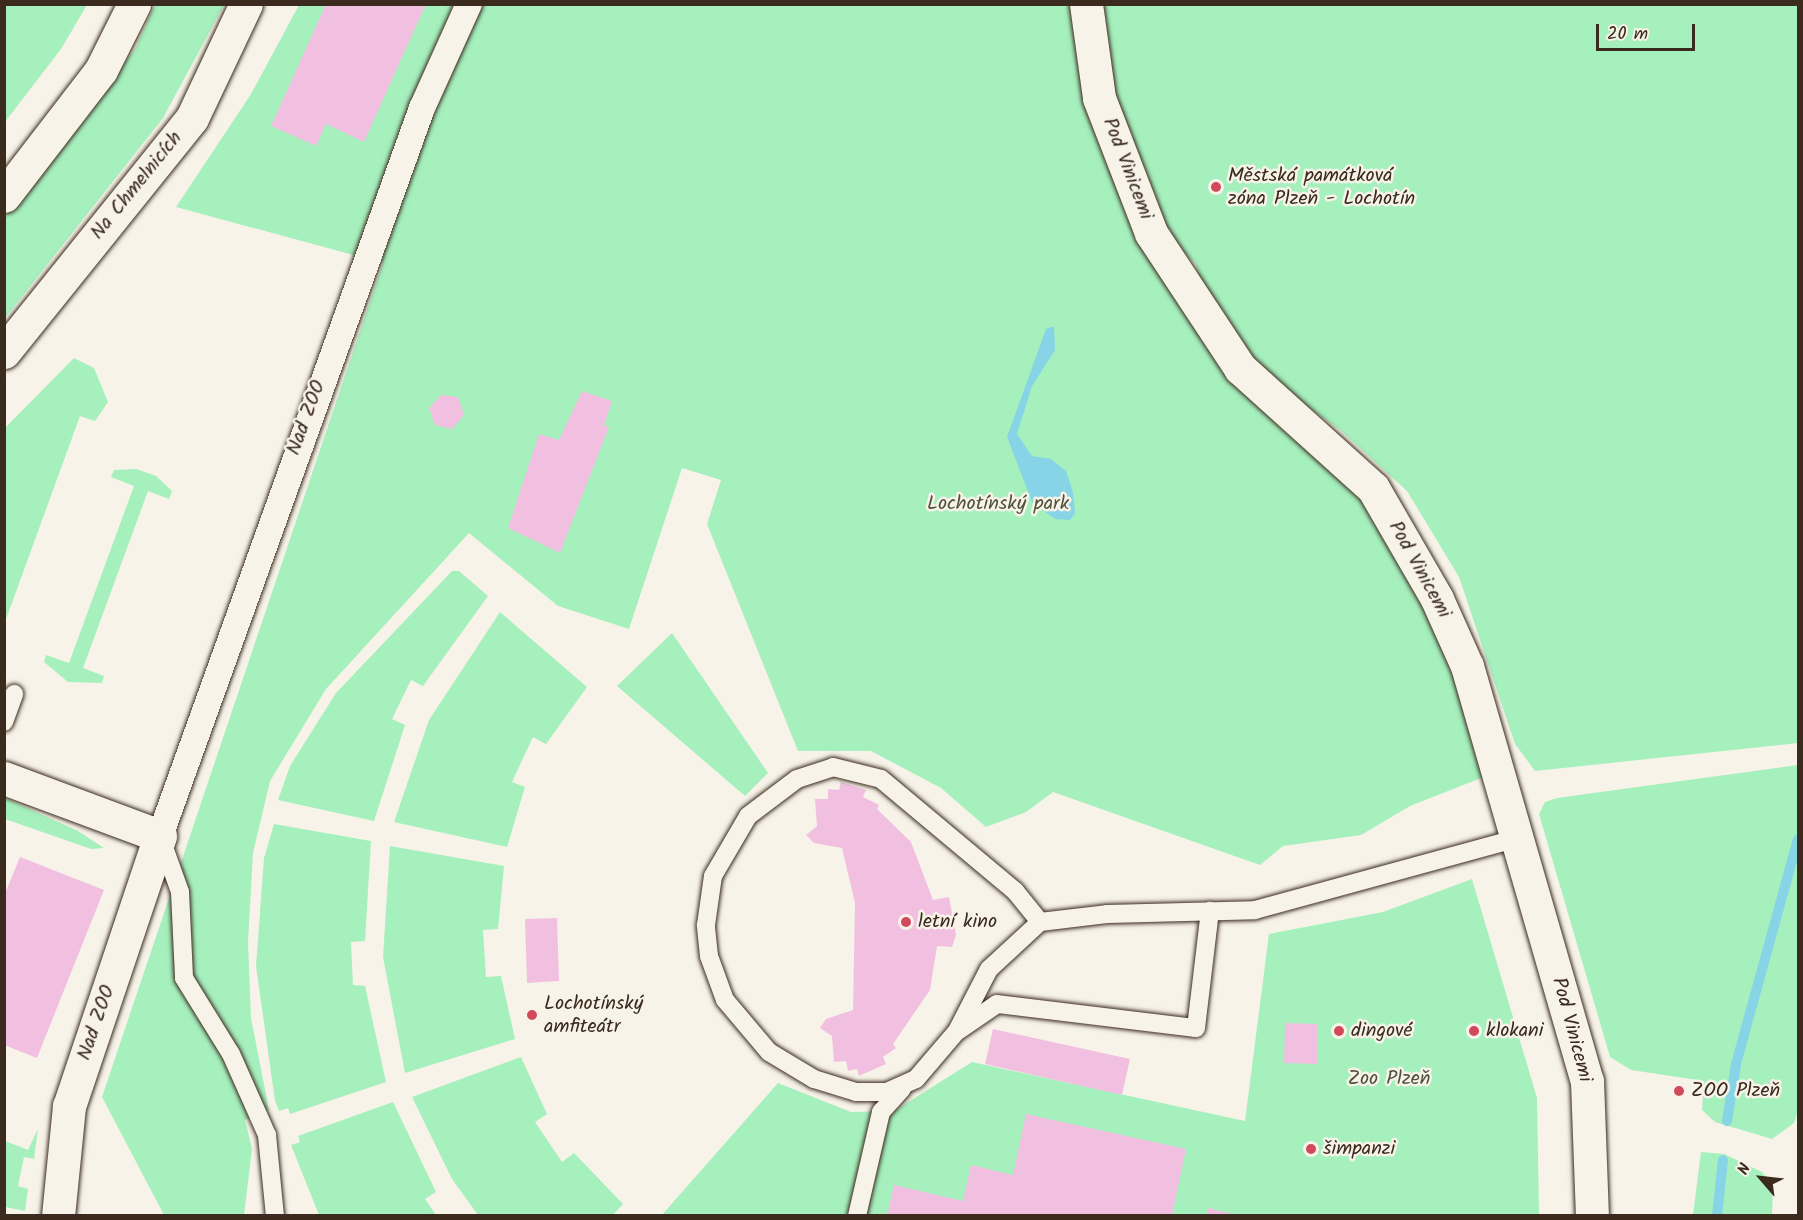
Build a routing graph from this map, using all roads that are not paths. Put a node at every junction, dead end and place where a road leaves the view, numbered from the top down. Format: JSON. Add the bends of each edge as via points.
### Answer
{"nodes":[{"id":1,"x":134,"y":4,"type":"edge"},
{"id":2,"x":246,"y":4,"type":"edge"},
{"id":3,"x":469,"y":4,"type":"edge"},
{"id":4,"x":1086,"y":4,"type":"edge"},
{"id":5,"x":4,"y":196,"type":"edge"},
{"id":6,"x":4,"y":352,"type":"edge"},
{"id":7,"x":14,"y":694,"type":"dead end"},
{"id":8,"x":4,"y":722,"type":"edge"},
{"id":9,"x":4,"y":778,"type":"edge"},
{"id":10,"x":160,"y":836,"type":"junction"},
{"id":11,"x":1519,"y":838,"type":"junction"},
{"id":12,"x":1210,"y":911,"type":"junction"},
{"id":13,"x":1040,"y":922,"type":"junction"},
{"id":14,"x":957,"y":1031,"type":"junction"},
{"id":15,"x":916,"y":1079,"type":"junction"},
{"id":16,"x":277,"y":1212,"type":"edge"},
{"id":17,"x":58,"y":1215,"type":"edge"},
{"id":18,"x":857,"y":1215,"type":"edge"},
{"id":19,"x":1592,"y":1215,"type":"edge"}],
"edges":[{"from":1,"to":5,"type":"street","via":[[101,70]]},
{"from":2,"to":6,"type":"street","name":"Na Chmelnicích","via":[[192,118]]},
{"from":3,"to":10,"type":"street","name":"Nad ZOO","via":[[422,108]]},
{"from":4,"to":11,"type":"street","name":"Pod Vinicemi","via":[[1099,98],[1151,233],[1240,369],[1373,488],[1437,599],[1467,666]]},
{"from":7,"to":8,"type":"lane"},
{"from":9,"to":10,"type":"street"},
{"from":10,"to":16,"type":"lane","via":[[180,892],[184,978],[231,1054],[267,1135]]},
{"from":10,"to":17,"type":"street","name":"Nad ZOO","via":[[69,1106]]},
{"from":11,"to":12,"type":"lane","via":[[1255,910]]},
{"from":11,"to":19,"type":"street","name":"Pod Vinicemi","via":[[1587,1081]]},
{"from":12,"to":13,"type":"lane"},
{"from":12,"to":14,"type":"lane","via":[[1196,1028],[997,1004]]},
{"from":13,"to":14,"type":"lane","via":[[989,969]]},
{"from":13,"to":15,"type":"lane","via":[[1014,891],[881,779],[833,767],[796,779],[743,822],[713,876],[706,925],[716,980],[736,1018],[769,1052],[814,1079],[856,1092],[887,1092]]},
{"from":14,"to":15,"type":"lane"},
{"from":15,"to":18,"type":"lane","via":[[881,1112]]}]}
